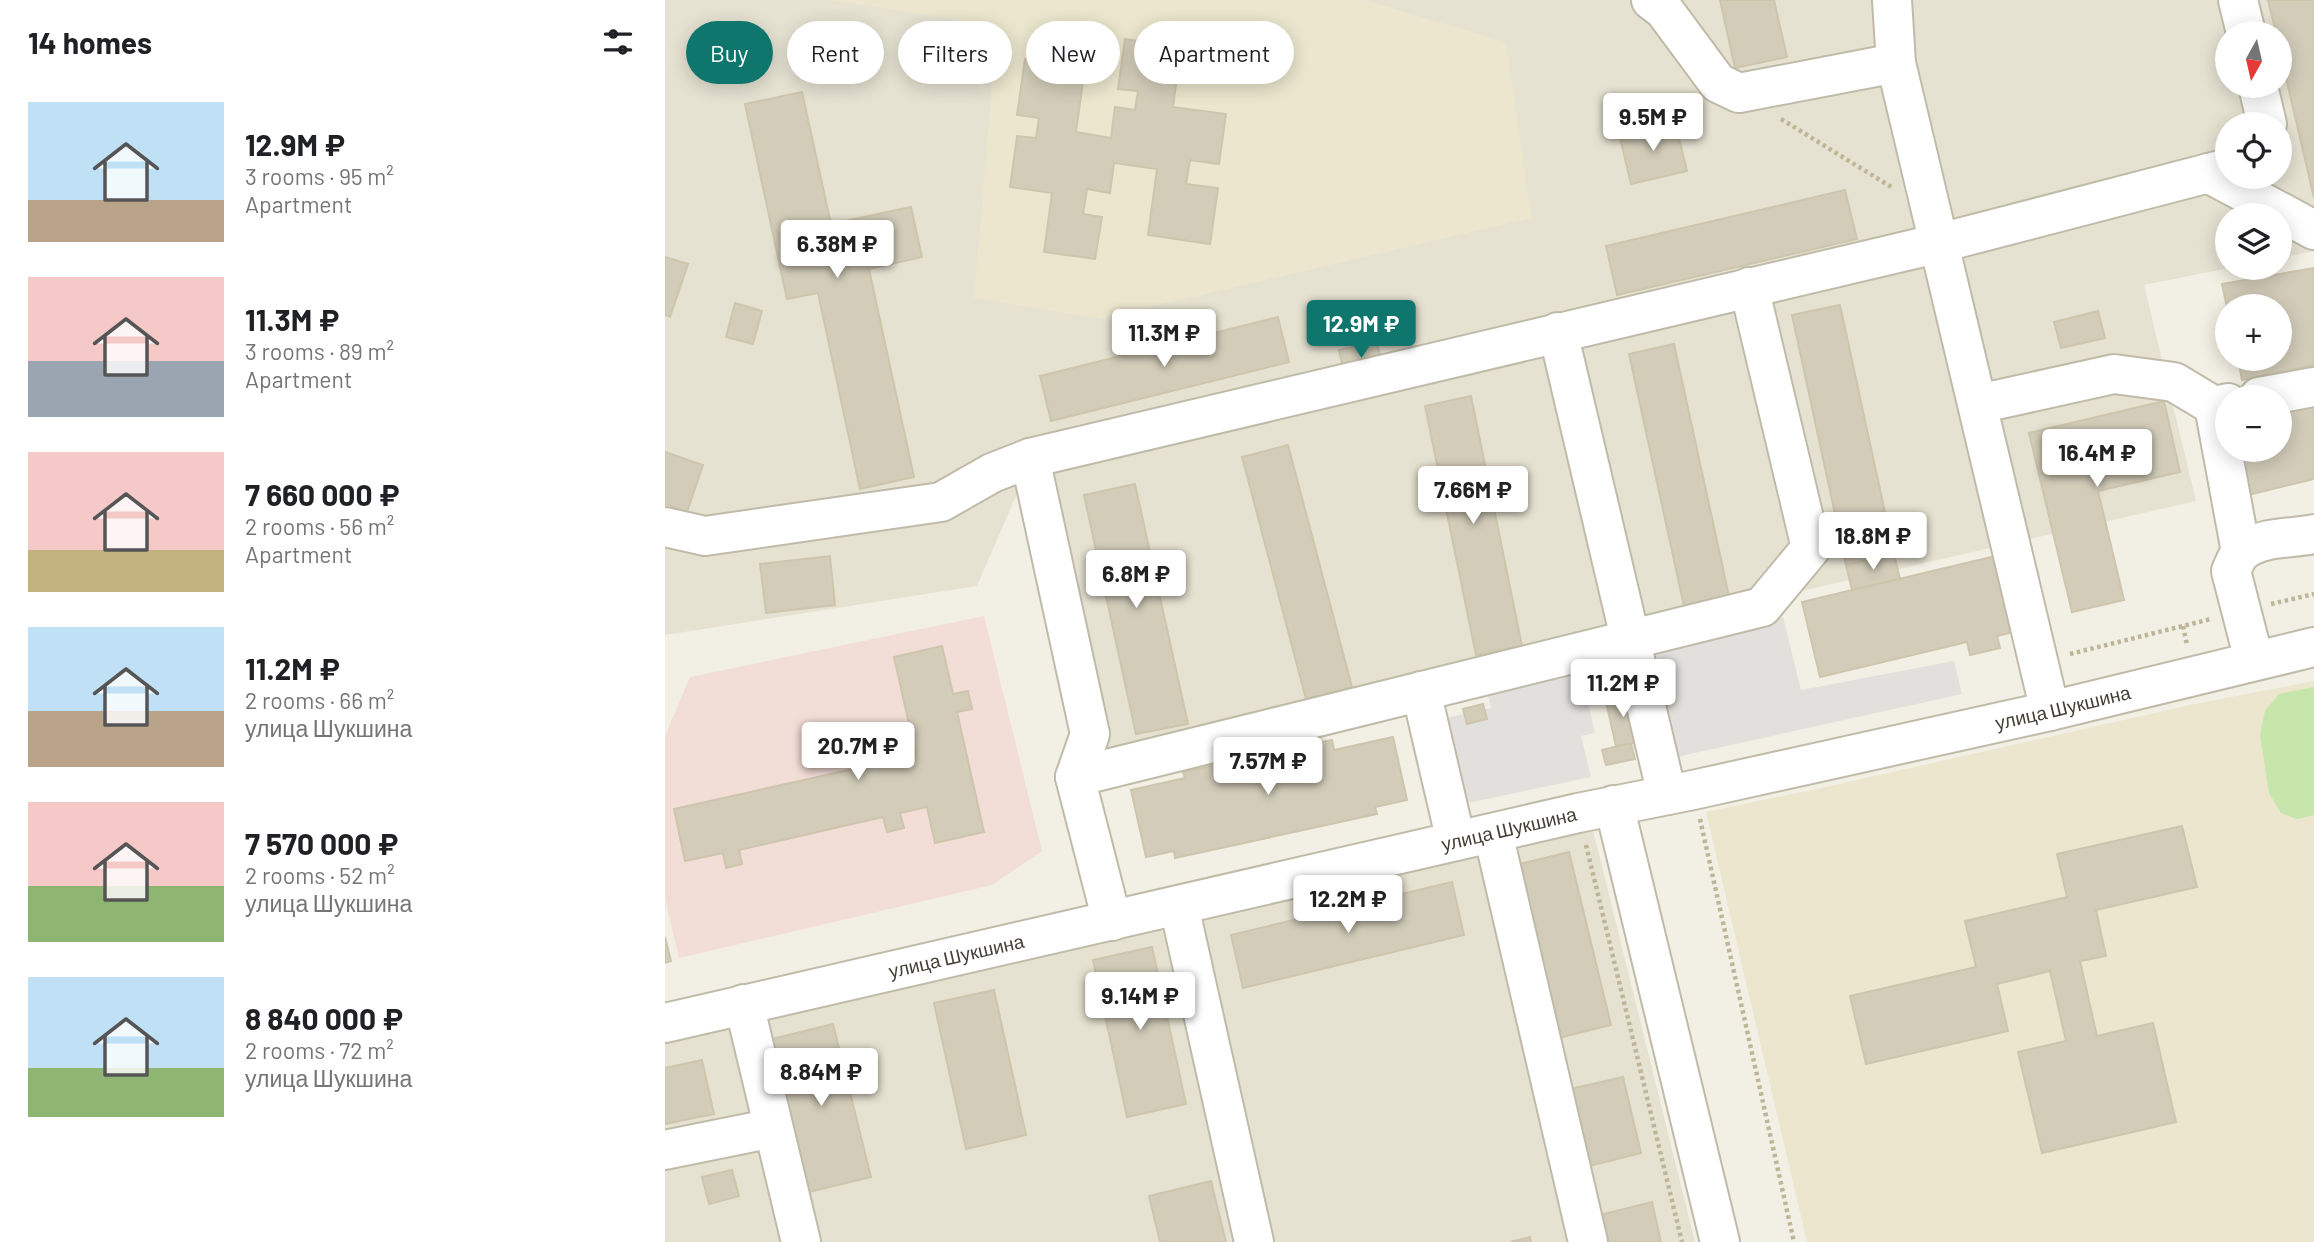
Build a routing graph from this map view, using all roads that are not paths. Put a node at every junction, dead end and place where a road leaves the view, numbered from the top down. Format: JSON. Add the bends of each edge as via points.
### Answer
{"nodes":[{"id":1,"x":1651,"y":0,"type":"edge"},
{"id":2,"x":1892,"y":0,"type":"edge"},
{"id":3,"x":2238,"y":0,"type":"edge"},
{"id":4,"x":2243,"y":21,"type":"edge"},
{"id":5,"x":1896,"y":63,"type":"junction"},
{"id":6,"x":2215,"y":172,"type":"edge"},
{"id":7,"x":2247,"y":189,"type":"edge"},
{"id":8,"x":1936,"y":227,"type":"junction"},
{"id":9,"x":2314,"y":230,"type":"edge"},
{"id":10,"x":1749,"y":287,"type":"junction"},
{"id":11,"x":1558,"y":332,"type":"junction"},
{"id":12,"x":2314,"y":387,"type":"edge"},
{"id":13,"x":2292,"y":391,"type":"edge"},
{"id":14,"x":2215,"y":402,"type":"edge"},
{"id":15,"x":1977,"y":404,"type":"junction"},
{"id":16,"x":1030,"y":458,"type":"junction"},
{"id":17,"x":2229,"y":462,"type":"edge"},
{"id":18,"x":665,"y":527,"type":"edge"},
{"id":19,"x":2314,"y":534,"type":"edge"},
{"id":20,"x":2241,"y":552,"type":"junction"},
{"id":21,"x":1630,"y":639,"type":"junction"},
{"id":22,"x":2314,"y":647,"type":"edge"},
{"id":23,"x":2254,"y":660,"type":"junction"},
{"id":24,"x":1421,"y":691,"type":"junction"},
{"id":25,"x":2050,"y":711,"type":"junction"},
{"id":26,"x":1075,"y":776,"type":"junction"},
{"id":27,"x":1680,"y":793,"type":"junction"},
{"id":28,"x":1596,"y":809,"type":"junction"},
{"id":29,"x":1493,"y":833,"type":"junction"},
{"id":30,"x":1456,"y":841,"type":"junction"},
{"id":31,"x":1179,"y":906,"type":"junction"},
{"id":32,"x":1112,"y":921,"type":"junction"},
{"id":33,"x":744,"y":1004,"type":"junction"},
{"id":34,"x":665,"y":1023,"type":"edge"},
{"id":35,"x":773,"y":1128,"type":"junction"},
{"id":36,"x":665,"y":1150,"type":"edge"},
{"id":37,"x":801,"y":1242,"type":"edge"},
{"id":38,"x":1254,"y":1242,"type":"edge"},
{"id":39,"x":1588,"y":1242,"type":"edge"},
{"id":40,"x":1720,"y":1242,"type":"edge"}],
"edges":[{"from":1,"to":5,"type":"street","via":[[1664,10],[1718,83],[1738,93]]},
{"from":2,"to":5,"type":"street"},
{"from":3,"to":4,"type":"street"},
{"from":5,"to":8,"type":"street"},
{"from":6,"to":8,"type":"street"},
{"from":7,"to":9,"type":"street"},
{"from":8,"to":10,"type":"street"},
{"from":8,"to":15,"type":"street"},
{"from":10,"to":11,"type":"street"},
{"from":10,"to":21,"type":"street","via":[[1811,548],[1762,607]]},
{"from":11,"to":16,"type":"street"},
{"from":11,"to":21,"type":"street"},
{"from":12,"to":13,"type":"street"},
{"from":14,"to":15,"type":"street","via":[[2174,383],[2114,374]]},
{"from":15,"to":25,"type":"street"},
{"from":16,"to":18,"type":"street","via":[[992,472],[941,502],[705,536]]},
{"from":16,"to":26,"type":"street","via":[[1090,734]]},
{"from":17,"to":20,"type":"street"},
{"from":19,"to":20,"type":"street","via":[[2268,540]]},
{"from":20,"to":23,"type":"street","via":[[2231,571]]},
{"from":21,"to":24,"type":"street"},
{"from":21,"to":27,"type":"street"},
{"from":22,"to":23,"type":"street","name":"улица Шукшина"},
{"from":23,"to":25,"type":"street","name":"улица Шукшина"},
{"from":24,"to":26,"type":"street"},
{"from":24,"to":30,"type":"street"},
{"from":25,"to":27,"type":"street","name":"улица Шукшина"},
{"from":26,"to":32,"type":"street"},
{"from":27,"to":28,"type":"street","name":"улица Шукшина"},
{"from":28,"to":29,"type":"street","name":"улица Шукшина"},
{"from":28,"to":40,"type":"street"},
{"from":29,"to":30,"type":"street","name":"улица Шукшина"},
{"from":29,"to":39,"type":"street"},
{"from":30,"to":31,"type":"street","name":"улица Шукшина"},
{"from":31,"to":32,"type":"street","name":"улица Шукшина"},
{"from":31,"to":38,"type":"street"},
{"from":32,"to":33,"type":"street","name":"улица Шукшина"},
{"from":33,"to":34,"type":"street","name":"улица Шукшина"},
{"from":33,"to":35,"type":"street"},
{"from":35,"to":36,"type":"street"},
{"from":35,"to":37,"type":"street"}]}
